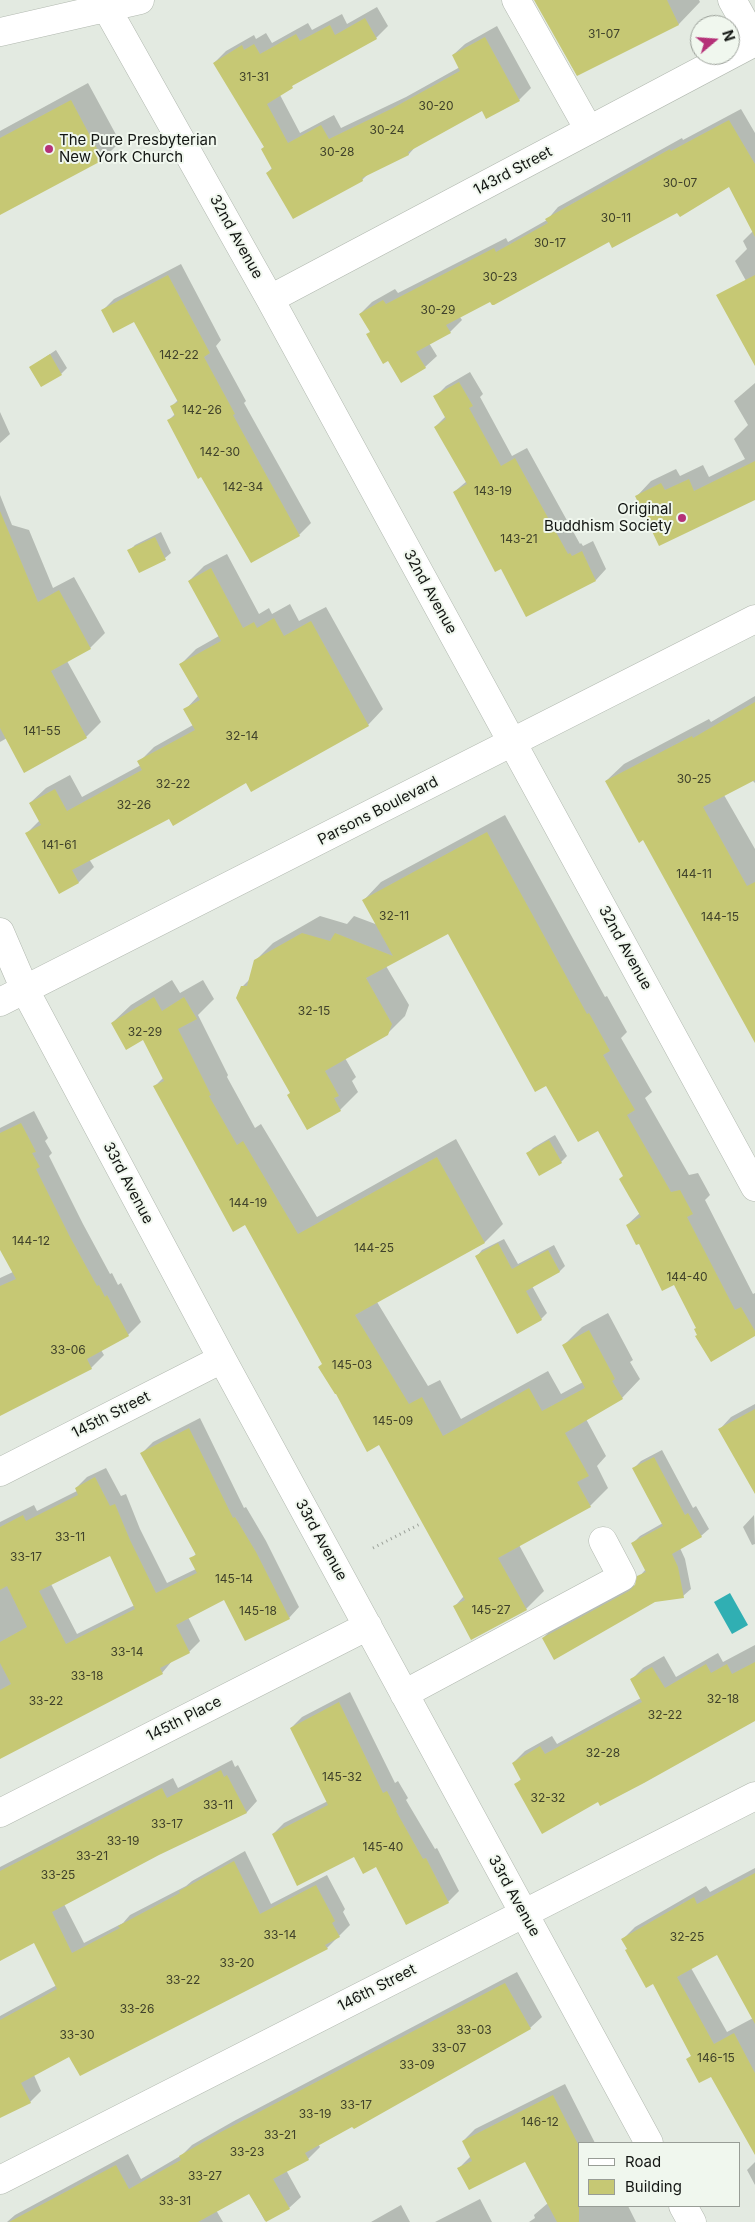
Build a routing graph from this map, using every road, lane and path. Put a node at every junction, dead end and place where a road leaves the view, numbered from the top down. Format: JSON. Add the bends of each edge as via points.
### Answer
{"nodes":[{"id":1,"x":140,"y":0,"type":"edge"},
{"id":2,"x":516,"y":0,"type":"edge"},
{"id":3,"x":732,"y":0,"type":"edge"},
{"id":4,"x":104,"y":4,"type":"edge"},
{"id":5,"x":0,"y":32,"type":"edge"},
{"id":6,"x":755,"y":42,"type":"edge"},
{"id":7,"x":589,"y":130,"type":"junction"},
{"id":8,"x":270,"y":299,"type":"junction"},
{"id":9,"x":755,"y":619,"type":"edge"},
{"id":10,"x":513,"y":742,"type":"junction"},
{"id":11,"x":0,"y":932,"type":"edge"},
{"id":12,"x":25,"y":990,"type":"junction"},
{"id":13,"x":0,"y":1002,"type":"edge"},
{"id":14,"x":755,"y":1187,"type":"edge"},
{"id":15,"x":222,"y":1359,"type":"junction"},
{"id":16,"x":0,"y":1472,"type":"edge"},
{"id":17,"x":422,"y":1523,"type":"dead end"},
{"id":18,"x":603,"y":1541,"type":"dead end"},
{"id":19,"x":373,"y":1548,"type":"dead end"},
{"id":20,"x":368,"y":1626,"type":"junction"},
{"id":21,"x":404,"y":1694,"type":"junction"},
{"id":22,"x":755,"y":1796,"type":"edge"},
{"id":23,"x":0,"y":1813,"type":"edge"},
{"id":24,"x":523,"y":1913,"type":"junction"},
{"id":25,"x":648,"y":2142,"type":"edge"},
{"id":26,"x":0,"y":2180,"type":"edge"},
{"id":27,"x":684,"y":2207,"type":"edge"},
{"id":28,"x":692,"y":2222,"type":"edge"}],
"edges":[{"from":1,"to":4,"type":"street"},
{"from":2,"to":7,"type":"street"},
{"from":3,"to":6,"type":"street"},
{"from":4,"to":5,"type":"street"},
{"from":4,"to":8,"type":"street","name":"32nd Avenue"},
{"from":6,"to":7,"type":"street","name":"143rd Street"},
{"from":7,"to":8,"type":"street","name":"143rd Street"},
{"from":8,"to":10,"type":"street","name":"32nd Avenue"},
{"from":9,"to":10,"type":"street","name":"Parsons Boulevard"},
{"from":10,"to":12,"type":"street","name":"Parsons Boulevard"},
{"from":10,"to":14,"type":"street","name":"32nd Avenue"},
{"from":11,"to":12,"type":"street","name":"33rd Avenue"},
{"from":12,"to":13,"type":"street","name":"Parsons Boulevard"},
{"from":12,"to":15,"type":"street","name":"33rd Avenue"},
{"from":15,"to":16,"type":"street","name":"145th Street"},
{"from":15,"to":20,"type":"street","name":"33rd Avenue"},
{"from":17,"to":19,"type":"path"},
{"from":18,"to":21,"type":"street","via":[[622,1577]]},
{"from":20,"to":21,"type":"street","name":"33rd Avenue"},
{"from":20,"to":23,"type":"street","name":"145th Place"},
{"from":21,"to":24,"type":"street","name":"33rd Avenue"},
{"from":22,"to":24,"type":"street","name":"146th Street"},
{"from":24,"to":25,"type":"street","name":"33rd Avenue"},
{"from":24,"to":26,"type":"street","name":"146th Street"},
{"from":27,"to":28,"type":"street"}]}
